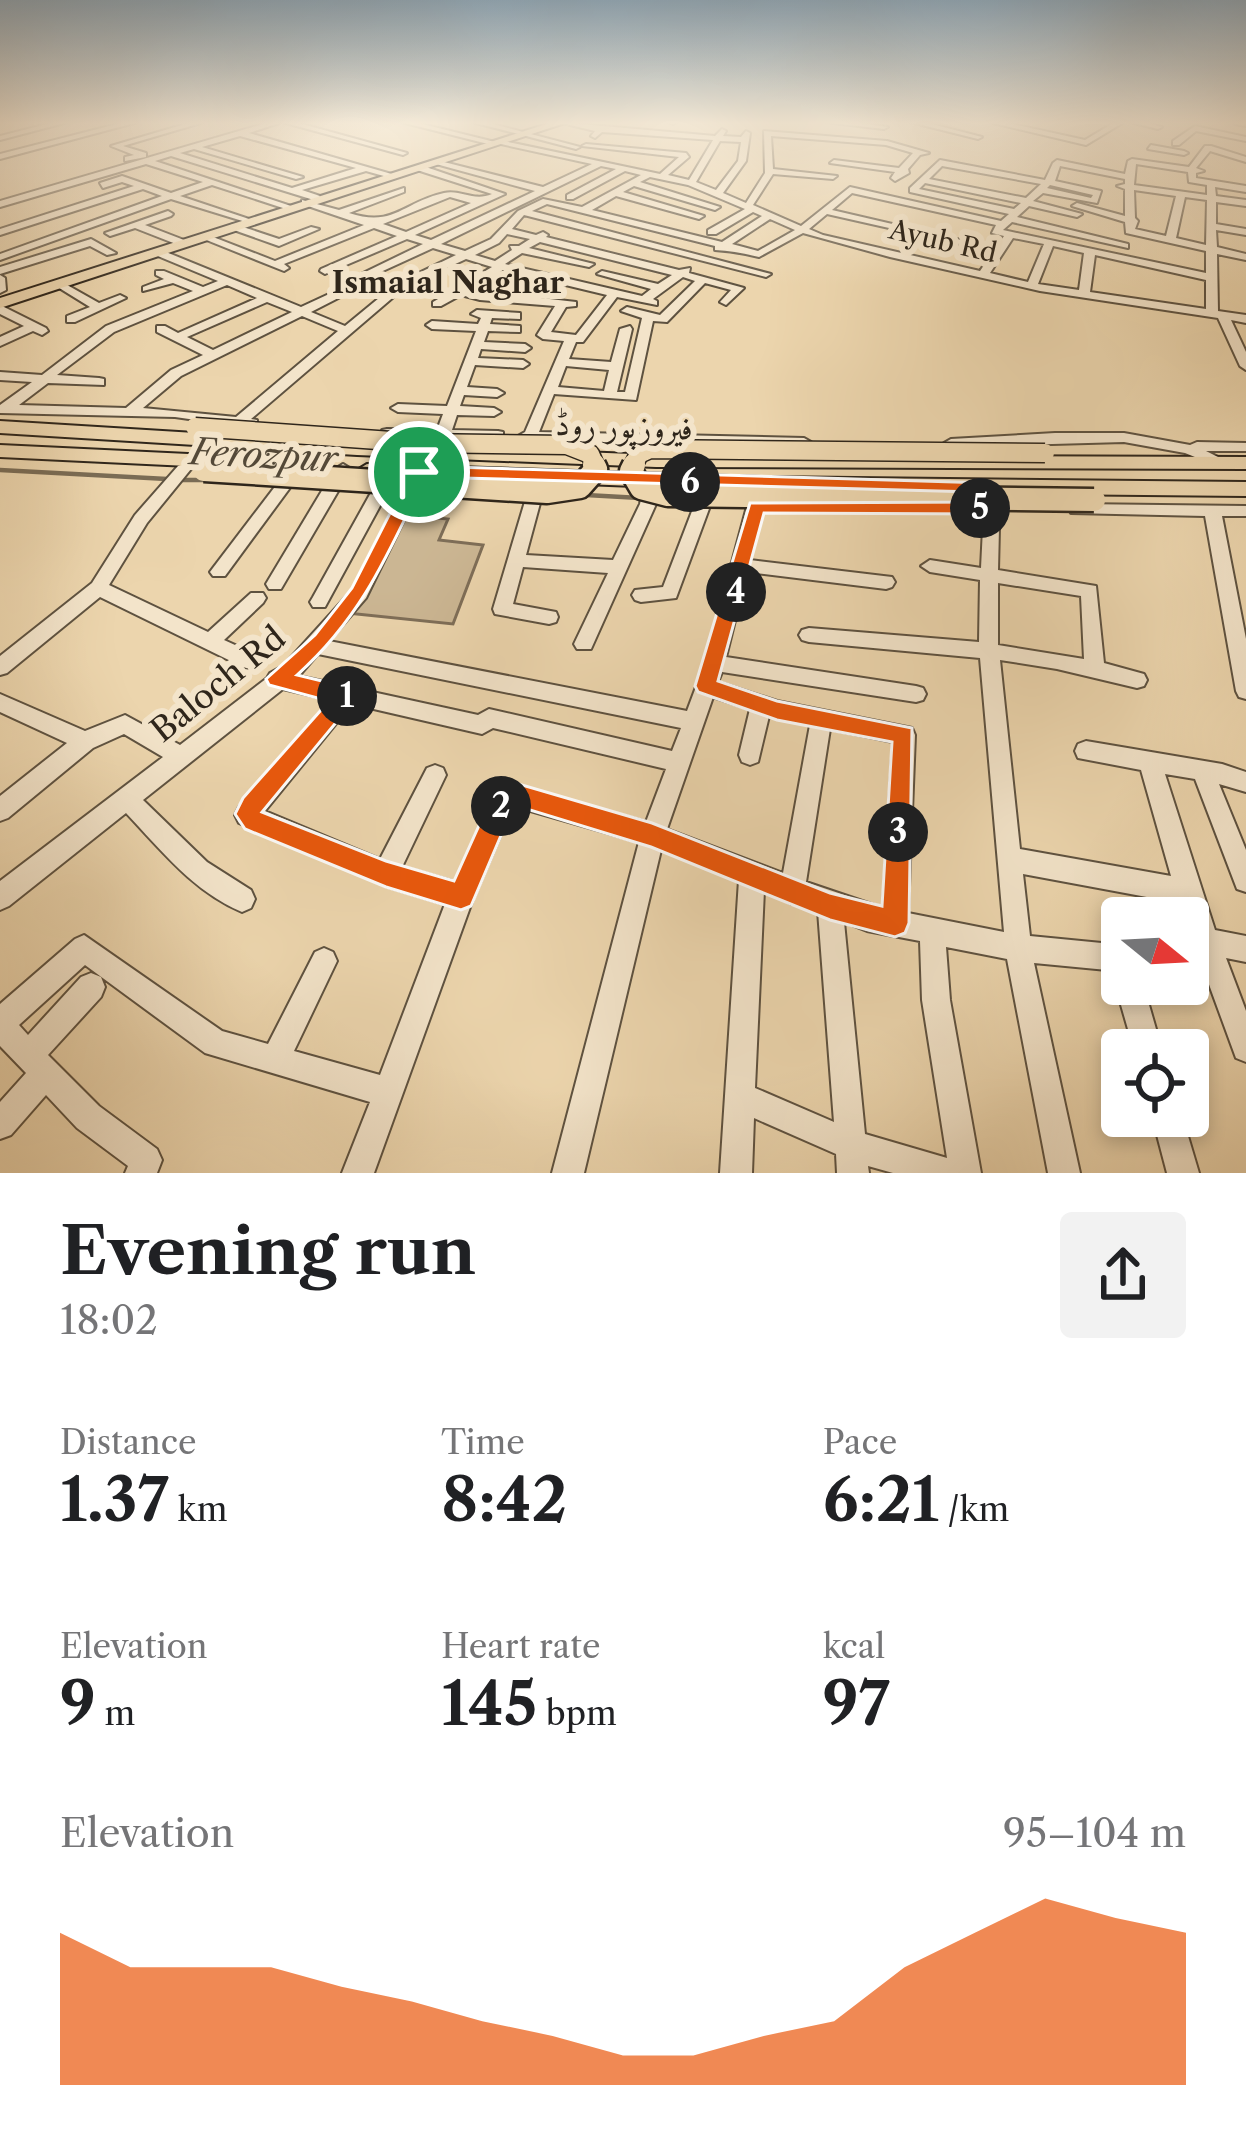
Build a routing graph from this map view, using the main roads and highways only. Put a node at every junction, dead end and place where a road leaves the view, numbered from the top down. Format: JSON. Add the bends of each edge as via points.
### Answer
{"nodes":[{"id":1,"x":386,"y":177,"type":"edge"},
{"id":2,"x":391,"y":177,"type":"edge"},
{"id":3,"x":310,"y":201,"type":"junction"},
{"id":4,"x":240,"y":224,"type":"junction"},
{"id":5,"x":0,"y":300,"type":"edge"},
{"id":6,"x":2,"y":415,"type":"edge"},
{"id":7,"x":70,"y":429,"type":"junction"},
{"id":8,"x":0,"y":451,"type":"edge"},
{"id":9,"x":1190,"y":454,"type":"junction"},
{"id":10,"x":118,"y":456,"type":"junction"},
{"id":11,"x":1246,"y":464,"type":"edge"},
{"id":12,"x":1239,"y":488,"type":"edge"}],
"edges":[{"from":1,"to":3,"type":"main road"},
{"from":2,"to":3,"type":"main road"},
{"from":3,"to":4,"type":"main road"},
{"from":3,"to":4,"type":"main road"},
{"from":4,"to":5,"type":"main road"},
{"from":4,"to":5,"type":"main road"},
{"from":6,"to":7,"type":"main road","name":"فیروزپور روڈ"},
{"from":7,"to":9,"type":"main road","name":"فیروزپور روڈ","via":[[656,461],[884,465]]},
{"from":7,"to":10,"type":"main road","bridge":true,"via":[[134,423],[386,442],[567,445],[590,454],[596,469],[580,488],[547,492],[194,470]]},
{"from":8,"to":10,"type":"main road","name":"فیروزپور روڈ"},
{"from":9,"to":11,"type":"main road","name":"فیروزپور روڈ"},
{"from":9,"to":12,"type":"main road","bridge":true,"via":[[650,449],[631,471],[640,488],[668,495],[1094,500]]},
{"from":10,"to":12,"type":"main road","name":"فیروزپور روڈ","via":[[653,480],[702,493],[761,484],[985,497]]}]}
